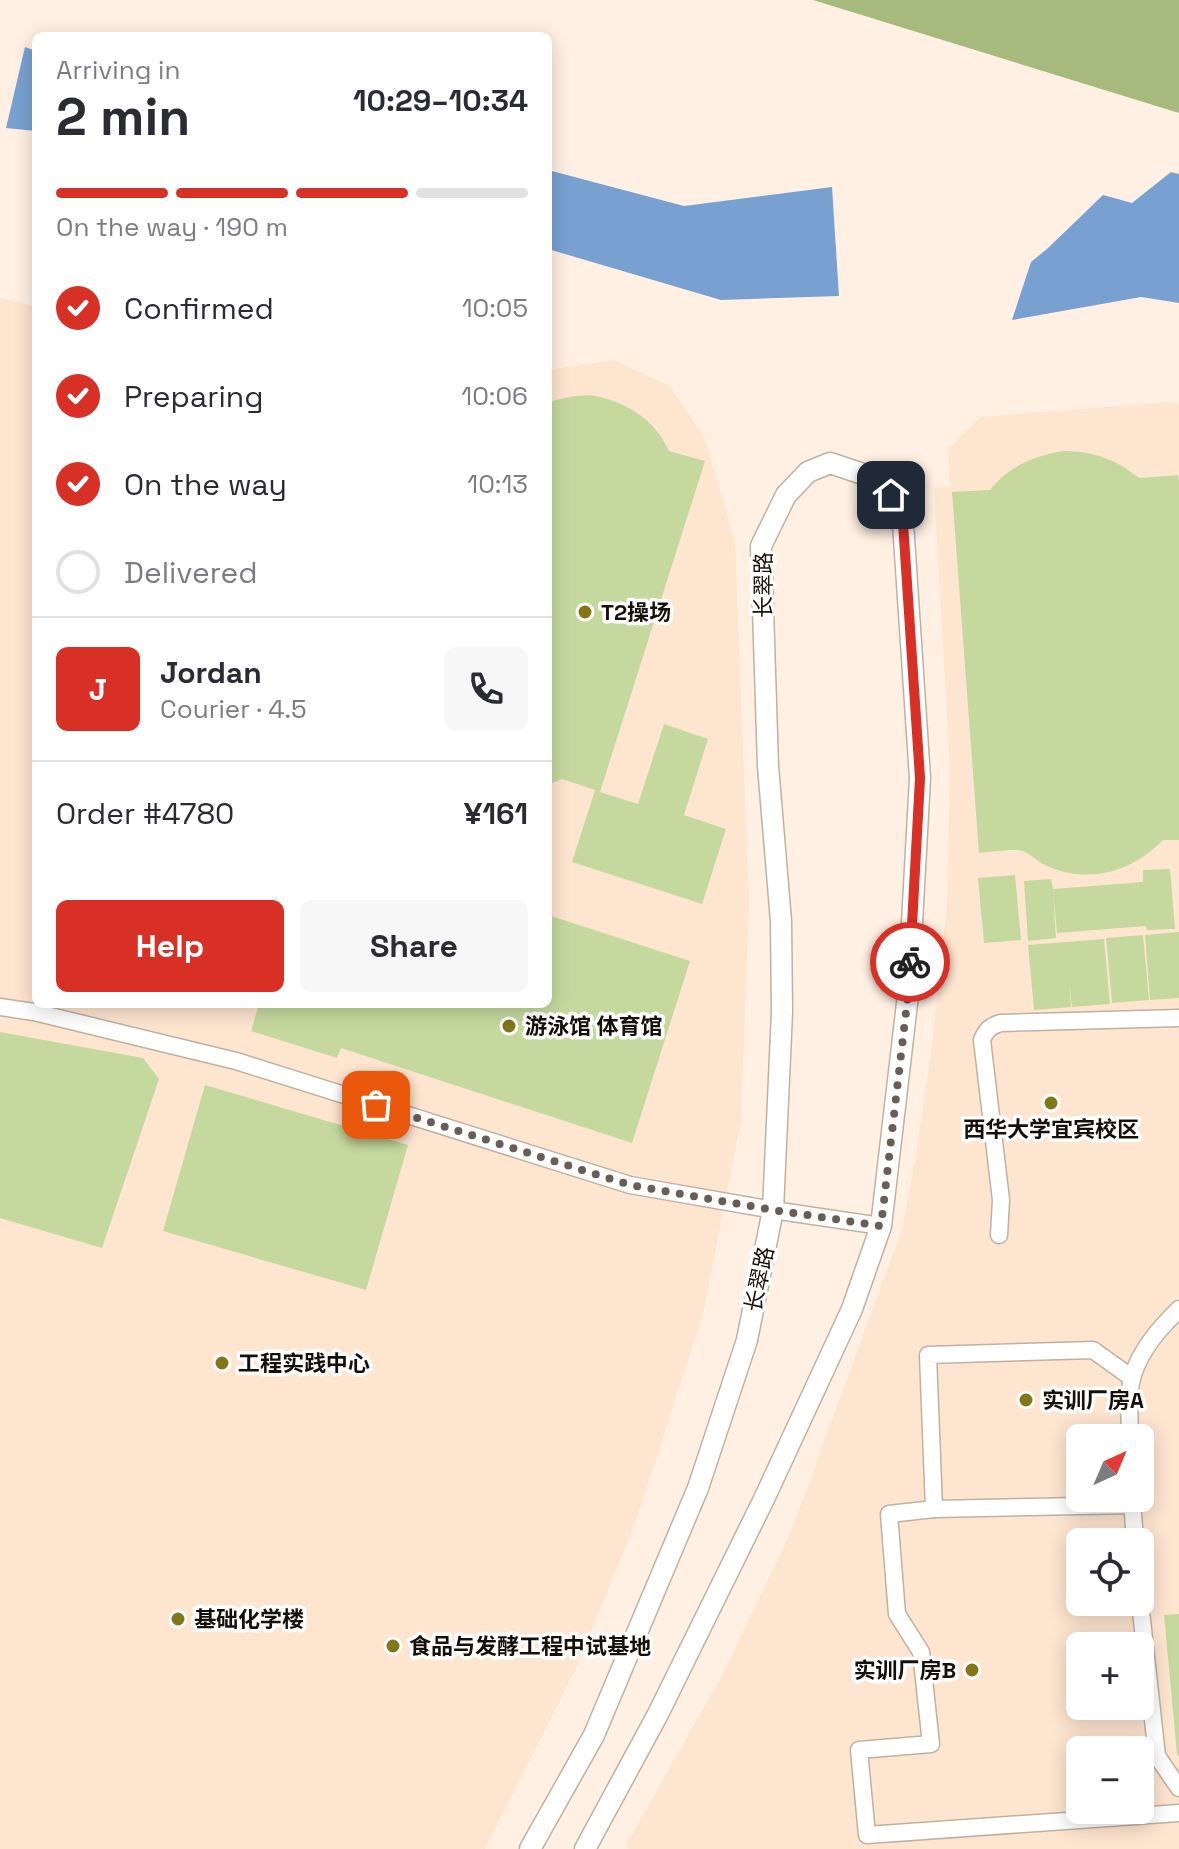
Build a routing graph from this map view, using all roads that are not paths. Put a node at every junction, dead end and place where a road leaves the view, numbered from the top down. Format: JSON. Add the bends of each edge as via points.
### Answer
{"nodes":[{"id":1,"x":0,"y":1007,"type":"edge"},
{"id":2,"x":1179,"y":1018,"type":"edge"},
{"id":3,"x":773,"y":1210,"type":"junction"},
{"id":4,"x":881,"y":1226,"type":"junction"},
{"id":5,"x":999,"y":1235,"type":"dead end"},
{"id":6,"x":1179,"y":1310,"type":"edge"},
{"id":7,"x":1132,"y":1378,"type":"junction"},
{"id":8,"x":1130,"y":1424,"type":"edge"},
{"id":9,"x":1066,"y":1504,"type":"edge"},
{"id":10,"x":934,"y":1509,"type":"junction"},
{"id":11,"x":1142,"y":1616,"type":"edge"},
{"id":12,"x":1179,"y":1788,"type":"edge"},
{"id":13,"x":1179,"y":1813,"type":"edge"},
{"id":14,"x":593,"y":1843,"type":"edge"},
{"id":15,"x":530,"y":1849,"type":"edge"}],
"edges":[{"from":1,"to":3,"type":"street","via":[[236,1061],[630,1185]]},
{"from":2,"to":5,"type":"street","via":[[1001,1023],[984,1033],[1001,1200]]},
{"from":3,"to":4,"type":"street"},
{"from":3,"to":4,"type":"main road","name":"长翠路","via":[[781,921],[768,766],[761,546],[786,495],[808,472],[830,463],[866,475],[891,495],[903,523],[920,778],[908,995]]},
{"from":3,"to":15,"type":"main road","name":"长翠路","via":[[747,1340],[698,1488],[594,1735]]},
{"from":4,"to":14,"type":"main road","name":"长翠路","via":[[852,1309],[764,1499]]},
{"from":6,"to":7,"type":"street","via":[[1156,1332]]},
{"from":7,"to":8,"type":"street"},
{"from":7,"to":10,"type":"street","via":[[1093,1350],[928,1355]]},
{"from":9,"to":10,"type":"street"},
{"from":10,"to":13,"type":"street","via":[[889,1514],[897,1614],[921,1652],[931,1744],[859,1750],[867,1835]]},
{"from":11,"to":12,"type":"street","via":[[1157,1756]]}]}
